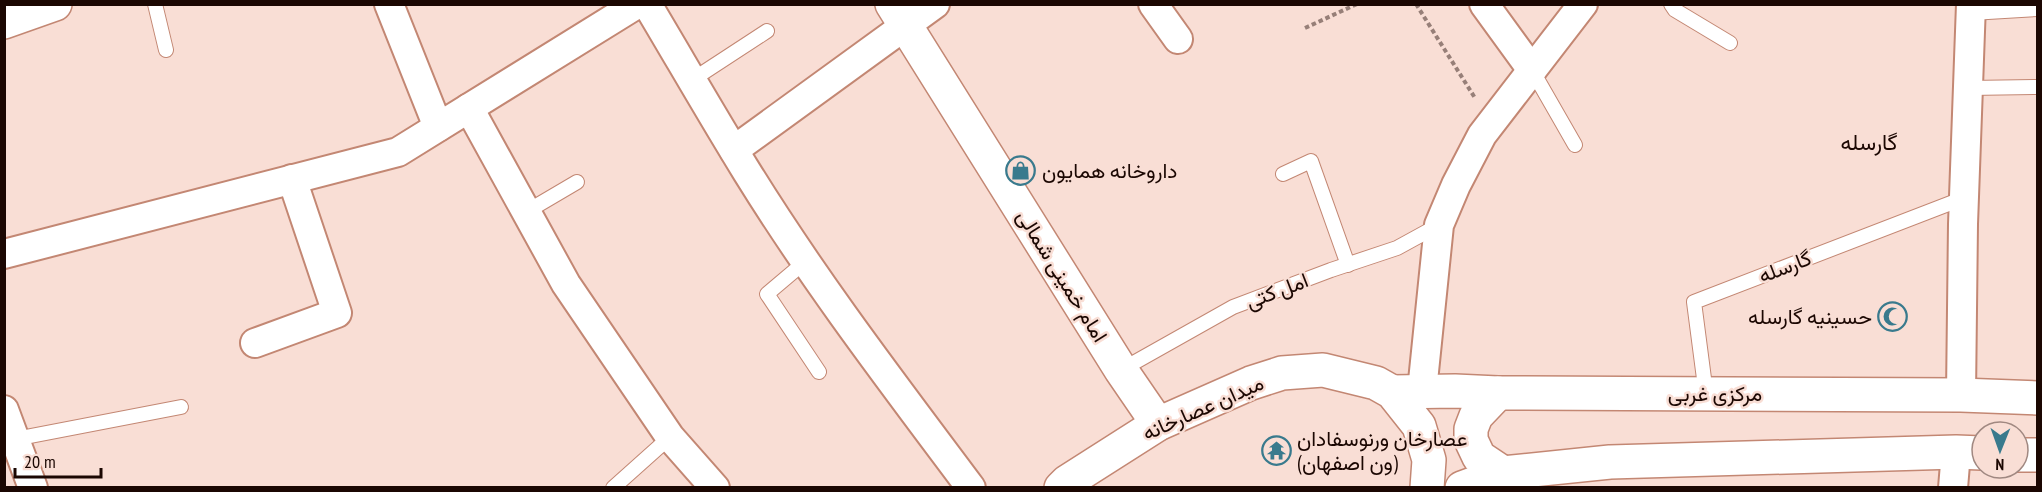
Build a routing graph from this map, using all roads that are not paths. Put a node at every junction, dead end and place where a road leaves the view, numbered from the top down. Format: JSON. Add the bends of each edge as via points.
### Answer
{"nodes":[{"id":1,"x":55,"y":4,"type":"edge"},
{"id":2,"x":155,"y":4,"type":"edge"},
{"id":3,"x":389,"y":4,"type":"edge"},
{"id":4,"x":637,"y":4,"type":"edge"},
{"id":5,"x":647,"y":4,"type":"edge"},
{"id":6,"x":935,"y":4,"type":"edge"},
{"id":7,"x":1153,"y":4,"type":"edge"},
{"id":8,"x":1484,"y":4,"type":"edge"},
{"id":9,"x":1583,"y":4,"type":"edge"},
{"id":10,"x":1671,"y":4,"type":"edge"},
{"id":11,"x":1971,"y":9,"type":"edge"},
{"id":12,"x":2037,"y":9,"type":"edge"},
{"id":13,"x":898,"y":15,"type":"edge"},
{"id":14,"x":4,"y":22,"type":"edge"},
{"id":15,"x":767,"y":30,"type":"dead end"},
{"id":16,"x":1178,"y":39,"type":"dead end"},
{"id":17,"x":1730,"y":43,"type":"dead end"},
{"id":18,"x":166,"y":50,"type":"dead end"},
{"id":19,"x":1532,"y":70,"type":"junction"},
{"id":20,"x":692,"y":80,"type":"junction"},
{"id":21,"x":2037,"y":87,"type":"edge"},
{"id":22,"x":1969,"y":88,"type":"junction"},
{"id":23,"x":469,"y":108,"type":"junction"},
{"id":24,"x":438,"y":127,"type":"junction"},
{"id":25,"x":1575,"y":146,"type":"dead end"},
{"id":26,"x":734,"y":150,"type":"junction"},
{"id":27,"x":1283,"y":174,"type":"dead end"},
{"id":28,"x":292,"y":179,"type":"junction"},
{"id":29,"x":577,"y":182,"type":"dead end"},
{"id":30,"x":1964,"y":198,"type":"junction"},
{"id":31,"x":526,"y":212,"type":"junction"},
{"id":32,"x":1439,"y":225,"type":"junction"},
{"id":33,"x":4,"y":254,"type":"edge"},
{"id":34,"x":807,"y":261,"type":"junction"},
{"id":35,"x":1348,"y":265,"type":"junction"},
{"id":36,"x":255,"y":344,"type":"dead end"},
{"id":37,"x":1121,"y":370,"type":"junction"},
{"id":38,"x":819,"y":372,"type":"dead end"},
{"id":39,"x":1407,"y":392,"type":"junction"},
{"id":40,"x":1498,"y":393,"type":"junction"},
{"id":41,"x":1706,"y":394,"type":"junction"},
{"id":42,"x":1961,"y":395,"type":"junction"},
{"id":43,"x":2037,"y":398,"type":"edge"},
{"id":44,"x":181,"y":407,"type":"dead end"},
{"id":45,"x":4,"y":410,"type":"edge"},
{"id":46,"x":1158,"y":424,"type":"junction"},
{"id":47,"x":670,"y":437,"type":"junction"},
{"id":48,"x":15,"y":439,"type":"junction"},
{"id":49,"x":1969,"y":453,"type":"edge"},
{"id":50,"x":1503,"y":473,"type":"junction"},
{"id":51,"x":1061,"y":486,"type":"edge"},
{"id":52,"x":33,"y":488,"type":"edge"},
{"id":53,"x":614,"y":488,"type":"edge"},
{"id":54,"x":715,"y":488,"type":"edge"},
{"id":55,"x":970,"y":488,"type":"edge"},
{"id":56,"x":1427,"y":488,"type":"edge"},
{"id":57,"x":1462,"y":488,"type":"edge"},
{"id":58,"x":1953,"y":488,"type":"edge"}],
"edges":[{"from":1,"to":14,"type":"main road"},
{"from":2,"to":18,"type":"lane"},
{"from":3,"to":24,"type":"street"},
{"from":4,"to":23,"type":"street"},
{"from":5,"to":20,"type":"street"},
{"from":6,"to":13,"type":"street"},
{"from":7,"to":16,"type":"street"},
{"from":8,"to":19,"type":"street"},
{"from":9,"to":19,"type":"street"},
{"from":10,"to":17,"type":"lane"},
{"from":11,"to":12,"type":"lane"},
{"from":11,"to":22,"type":"street"},
{"from":13,"to":26,"type":"street"},
{"from":13,"to":37,"type":"main road","name":"امام خمینی شمالی"},
{"from":15,"to":20,"type":"lane"},
{"from":19,"to":25,"type":"lane"},
{"from":19,"to":32,"type":"street","via":[[1482,135]]},
{"from":20,"to":26,"type":"street"},
{"from":21,"to":22,"type":"lane"},
{"from":22,"to":30,"type":"street"},
{"from":23,"to":24,"type":"street"},
{"from":23,"to":31,"type":"street"},
{"from":24,"to":28,"type":"street","via":[[398,152]]},
{"from":26,"to":34,"type":"street"},
{"from":27,"to":35,"type":"lane","via":[[1311,161]]},
{"from":28,"to":33,"type":"street"},
{"from":28,"to":36,"type":"street","via":[[337,313]]},
{"from":29,"to":31,"type":"lane"},
{"from":30,"to":41,"type":"lane","name":"گارسله","via":[[1694,302]]},
{"from":30,"to":42,"type":"street"},
{"from":31,"to":47,"type":"street","via":[[566,284]]},
{"from":32,"to":35,"type":"lane","name":"امل کتی","via":[[1397,248]]},
{"from":32,"to":39,"type":"street"},
{"from":34,"to":38,"type":"lane","via":[[766,294]]},
{"from":34,"to":55,"type":"street"},
{"from":35,"to":37,"type":"lane","name":"امل کتی","via":[[1233,307]]},
{"from":37,"to":46,"type":"main road","name":"امام خمینی شمالی"},
{"from":39,"to":40,"type":"main road","name":"مرکزی غربی"},
{"from":39,"to":46,"type":"main road","name":"میدان عصارخانه","via":[[1323,370],[1282,373]]},
{"from":39,"to":56,"type":"main road","name":"میدان عصارخانه","via":[[1429,459]]},
{"from":40,"to":41,"type":"main road","name":"مرکزی غربی"},
{"from":40,"to":50,"type":"main road","via":[[1476,416],[1471,440],[1479,457]]},
{"from":41,"to":42,"type":"main road","name":"مرکزی غربی"},
{"from":42,"to":43,"type":"main road","name":"مرکزی غربی"},
{"from":44,"to":48,"type":"lane"},
{"from":45,"to":48,"type":"street"},
{"from":46,"to":51,"type":"main road","name":"میدان عصارخانه"},
{"from":47,"to":53,"type":"lane"},
{"from":47,"to":54,"type":"street"},
{"from":48,"to":52,"type":"street"},
{"from":49,"to":50,"type":"main road","via":[[1610,462]]},
{"from":49,"to":58,"type":"street"},
{"from":50,"to":57,"type":"main road"}]}
